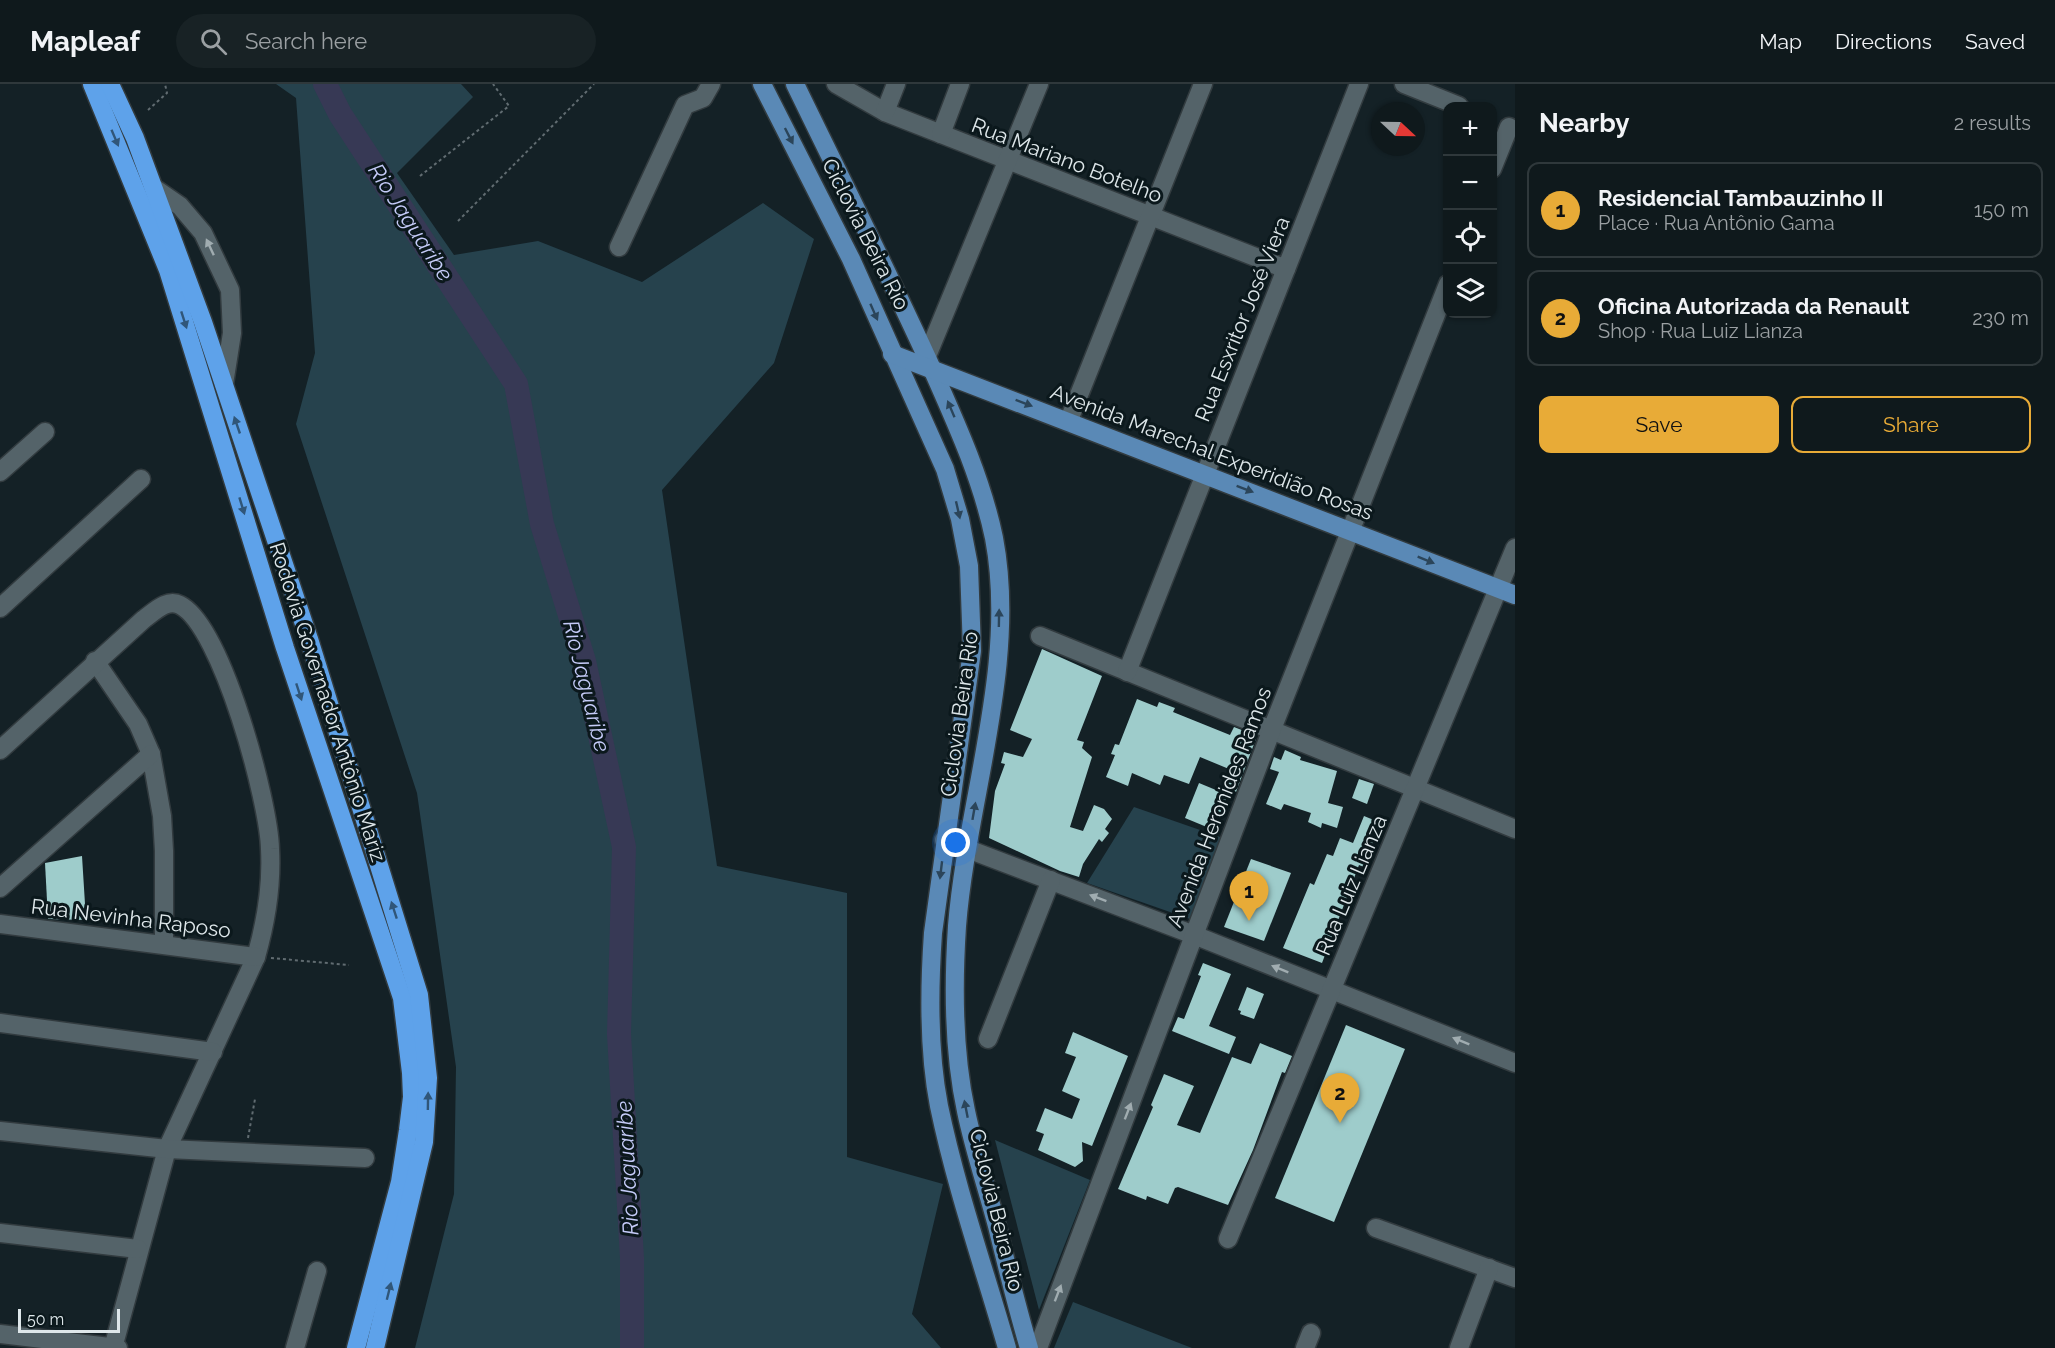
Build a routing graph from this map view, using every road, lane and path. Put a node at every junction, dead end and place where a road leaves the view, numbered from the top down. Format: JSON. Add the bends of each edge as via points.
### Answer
{"nodes":[{"id":1,"x":92,"y":84,"type":"edge"},
{"id":2,"x":110,"y":84,"type":"edge"},
{"id":3,"x":165,"y":84,"type":"edge"},
{"id":4,"x":493,"y":84,"type":"edge"},
{"id":5,"x":594,"y":84,"type":"edge"},
{"id":6,"x":711,"y":84,"type":"edge"},
{"id":7,"x":762,"y":84,"type":"edge"},
{"id":8,"x":795,"y":84,"type":"edge"},
{"id":9,"x":836,"y":84,"type":"edge"},
{"id":10,"x":897,"y":84,"type":"edge"},
{"id":11,"x":960,"y":84,"type":"edge"},
{"id":12,"x":1039,"y":84,"type":"edge"},
{"id":13,"x":1203,"y":84,"type":"edge"},
{"id":14,"x":1359,"y":84,"type":"edge"},
{"id":15,"x":1404,"y":84,"type":"edge"},
{"id":16,"x":1449,"y":102,"type":"edge"},
{"id":17,"x":148,"y":110,"type":"dead end"},
{"id":18,"x":885,"y":112,"type":"junction"},
{"id":19,"x":1505,"y":126,"type":"edge"},
{"id":20,"x":941,"y":134,"type":"junction"},
{"id":21,"x":1496,"y":156,"type":"edge"},
{"id":22,"x":1008,"y":161,"type":"junction"},
{"id":23,"x":420,"y":176,"type":"dead end"},
{"id":24,"x":154,"y":188,"type":"junction"},
{"id":25,"x":1151,"y":216,"type":"junction"},
{"id":26,"x":458,"y":221,"type":"dead end"},
{"id":27,"x":619,"y":247,"type":"dead end"},
{"id":28,"x":1286,"y":269,"type":"junction"},
{"id":29,"x":1443,"y":297,"type":"edge"},
{"id":30,"x":892,"y":354,"type":"junction"},
{"id":31,"x":929,"y":361,"type":"junction"},
{"id":32,"x":224,"y":384,"type":"junction"},
{"id":33,"x":1069,"y":420,"type":"junction"},
{"id":34,"x":45,"y":432,"type":"dead end"},
{"id":35,"x":968,"y":452,"type":"junction"},
{"id":36,"x":945,"y":469,"type":"junction"},
{"id":37,"x":0,"y":472,"type":"edge"},
{"id":38,"x":1204,"y":473,"type":"junction"},
{"id":39,"x":141,"y":479,"type":"dead end"},
{"id":40,"x":1352,"y":531,"type":"junction"},
{"id":41,"x":1515,"y":548,"type":"edge"},
{"id":42,"x":1507,"y":592,"type":"edge"},
{"id":43,"x":0,"y":608,"type":"edge"},
{"id":44,"x":1040,"y":636,"type":"dead end"},
{"id":45,"x":95,"y":662,"type":"junction"},
{"id":46,"x":1127,"y":672,"type":"junction"},
{"id":47,"x":1272,"y":729,"type":"junction"},
{"id":48,"x":0,"y":750,"type":"edge"},
{"id":49,"x":151,"y":754,"type":"junction"},
{"id":50,"x":1415,"y":789,"type":"junction"},
{"id":51,"x":1515,"y":829,"type":"edge"},
{"id":52,"x":944,"y":840,"type":"junction"},
{"id":53,"x":967,"y":847,"type":"junction"},
{"id":54,"x":1051,"y":880,"type":"junction"},
{"id":55,"x":0,"y":888,"type":"edge"},
{"id":56,"x":0,"y":924,"type":"edge"},
{"id":57,"x":1194,"y":935,"type":"junction"},
{"id":58,"x":164,"y":944,"type":"junction"},
{"id":59,"x":256,"y":957,"type":"junction"},
{"id":60,"x":349,"y":964,"type":"dead end"},
{"id":61,"x":1332,"y":990,"type":"junction"},
{"id":62,"x":0,"y":1023,"type":"edge"},
{"id":63,"x":988,"y":1039,"type":"dead end"},
{"id":64,"x":213,"y":1052,"type":"junction"},
{"id":65,"x":1515,"y":1063,"type":"edge"},
{"id":66,"x":255,"y":1099,"type":"dead end"},
{"id":67,"x":0,"y":1131,"type":"edge"},
{"id":68,"x":167,"y":1149,"type":"junction"},
{"id":69,"x":245,"y":1152,"type":"junction"},
{"id":70,"x":365,"y":1158,"type":"dead end"},
{"id":71,"x":1376,"y":1228,"type":"dead end"},
{"id":72,"x":0,"y":1233,"type":"edge"},
{"id":73,"x":1228,"y":1239,"type":"dead end"},
{"id":74,"x":138,"y":1250,"type":"junction"},
{"id":75,"x":1490,"y":1268,"type":"junction"},
{"id":76,"x":317,"y":1271,"type":"dead end"},
{"id":77,"x":1515,"y":1278,"type":"edge"},
{"id":78,"x":0,"y":1334,"type":"edge"},
{"id":79,"x":115,"y":1348,"type":"edge"},
{"id":80,"x":295,"y":1348,"type":"edge"},
{"id":81,"x":356,"y":1348,"type":"edge"},
{"id":82,"x":375,"y":1348,"type":"edge"},
{"id":83,"x":1007,"y":1348,"type":"edge"},
{"id":84,"x":1029,"y":1348,"type":"edge"},
{"id":85,"x":1038,"y":1348,"type":"edge"},
{"id":86,"x":1459,"y":1348,"type":"edge"}],
"edges":[{"from":1,"to":81,"type":"highway","name":"Rodovia Governador Antônio Mariz","one_way":true,"via":[[168,270],[285,648],[402,998],[411,1073],[408,1130],[400,1182]]},
{"from":2,"to":24,"type":"highway","name":"Rodovia Governador Antônio Mariz"},
{"from":3,"to":17,"type":"path","via":[[167,93]]},
{"from":4,"to":23,"type":"path","via":[[509,106]]},
{"from":5,"to":26,"type":"path"},
{"from":6,"to":27,"type":"street","via":[[703,98],[685,105]]},
{"from":7,"to":30,"type":"main road","one_way":true,"via":[[851,260]]},
{"from":8,"to":31,"type":"main road"},
{"from":9,"to":18,"type":"street","name":"Rua Mariano Botelho"},
{"from":10,"to":18,"type":"street"},
{"from":11,"to":20,"type":"street"},
{"from":12,"to":22,"type":"street"},
{"from":13,"to":25,"type":"street"},
{"from":14,"to":28,"type":"street","name":"Rua Esxritor José Viera"},
{"from":15,"to":16,"type":"street"},
{"from":18,"to":20,"type":"street","name":"Rua Mariano Botelho"},
{"from":19,"to":21,"type":"street"},
{"from":20,"to":22,"type":"street","name":"Rua Mariano Botelho"},
{"from":22,"to":25,"type":"street","name":"Rua Mariano Botelho"},
{"from":22,"to":31,"type":"street"},
{"from":24,"to":32,"type":"highway","name":"Rodovia Governador Antônio Mariz"},
{"from":32,"to":24,"type":"street","one_way":true,"via":[[232,333],[230,290],[203,233],[180,206]]},
{"from":25,"to":28,"type":"street","name":"Rua Mariano Botelho"},
{"from":25,"to":33,"type":"street"},
{"from":28,"to":38,"type":"street","name":"Rua Esxritor José Viera"},
{"from":29,"to":40,"type":"street","name":"Avenida Heronides Ramos"},
{"from":30,"to":31,"type":"main road","name":"Avenida Marechal Experidião Rosas"},
{"from":30,"to":36,"type":"main road"},
{"from":31,"to":33,"type":"main road","name":"Avenida Marechal Experidião Rosas","one_way":true},
{"from":35,"to":31,"type":"main road","one_way":true},
{"from":82,"to":32,"type":"highway","name":"Rodovia Governador Antônio Mariz","one_way":true,"via":[[424,1142],[428,1078],[419,995],[309,639]]},
{"from":33,"to":38,"type":"main road","name":"Avenida Marechal Experidião Rosas"},
{"from":34,"to":37,"type":"street"},
{"from":35,"to":36,"type":"main road","via":[[953,453]]},
{"from":53,"to":35,"type":"main road","one_way":true,"via":[[997,657],[999,591],[994,540]]},
{"from":36,"to":52,"type":"main road","one_way":true,"via":[[954,491],[969,566],[972,651]]},
{"from":38,"to":40,"type":"main road","name":"Avenida Marechal Experidião Rosas","one_way":true},
{"from":38,"to":46,"type":"street","name":"Rua Esxritor José Viera"},
{"from":39,"to":43,"type":"street"},
{"from":40,"to":42,"type":"main road","name":"Avenida Marechal Experidião Rosas","one_way":true},
{"from":40,"to":47,"type":"street","name":"Avenida Heronides Ramos"},
{"from":41,"to":42,"type":"street","name":"Rua Luiz Lianza"},
{"from":42,"to":50,"type":"street","name":"Rua Luiz Lianza"},
{"from":44,"to":46,"type":"street"},
{"from":45,"to":48,"type":"street"},
{"from":45,"to":49,"type":"street","via":[[133,716]]},
{"from":45,"to":59,"type":"street","via":[[167,603],[183,607],[202,629],[244,725],[258,773],[271,848],[267,907]]},
{"from":46,"to":47,"type":"street"},
{"from":47,"to":50,"type":"street"},
{"from":47,"to":57,"type":"street","name":"Avenida Heronides Ramos"},
{"from":49,"to":55,"type":"street"},
{"from":49,"to":58,"type":"street","via":[[162,816]]},
{"from":50,"to":51,"type":"street"},
{"from":50,"to":61,"type":"street","name":"Rua Luiz Lianza"},
{"from":52,"to":53,"type":"street"},
{"from":52,"to":83,"type":"main road","one_way":true,"via":[[930,976],[939,1104]]},
{"from":53,"to":54,"type":"street"},
{"from":84,"to":53,"type":"main road","one_way":true,"via":[[966,1109],[957,1045],[957,925]]},
{"from":57,"to":54,"type":"street","one_way":true},
{"from":54,"to":63,"type":"street"},
{"from":56,"to":58,"type":"street","name":"Rua Nevinha Raposo"},
{"from":61,"to":57,"type":"street","one_way":true},
{"from":85,"to":57,"type":"street","name":"Avenida Heronides Ramos","one_way":true},
{"from":58,"to":59,"type":"street","name":"Rua Nevinha Raposo"},
{"from":59,"to":60,"type":"path"},
{"from":59,"to":64,"type":"street"},
{"from":65,"to":61,"type":"street","one_way":true},
{"from":61,"to":73,"type":"street","name":"Rua Luiz Lianza"},
{"from":62,"to":64,"type":"street"},
{"from":64,"to":68,"type":"street"},
{"from":66,"to":69,"type":"path"},
{"from":67,"to":68,"type":"street"},
{"from":68,"to":69,"type":"street"},
{"from":68,"to":74,"type":"street"},
{"from":69,"to":70,"type":"street"},
{"from":71,"to":75,"type":"street"},
{"from":72,"to":74,"type":"street"},
{"from":74,"to":79,"type":"street"},
{"from":75,"to":77,"type":"street"},
{"from":75,"to":86,"type":"street"},
{"from":76,"to":80,"type":"street"},
{"from":78,"to":79,"type":"street"}]}
